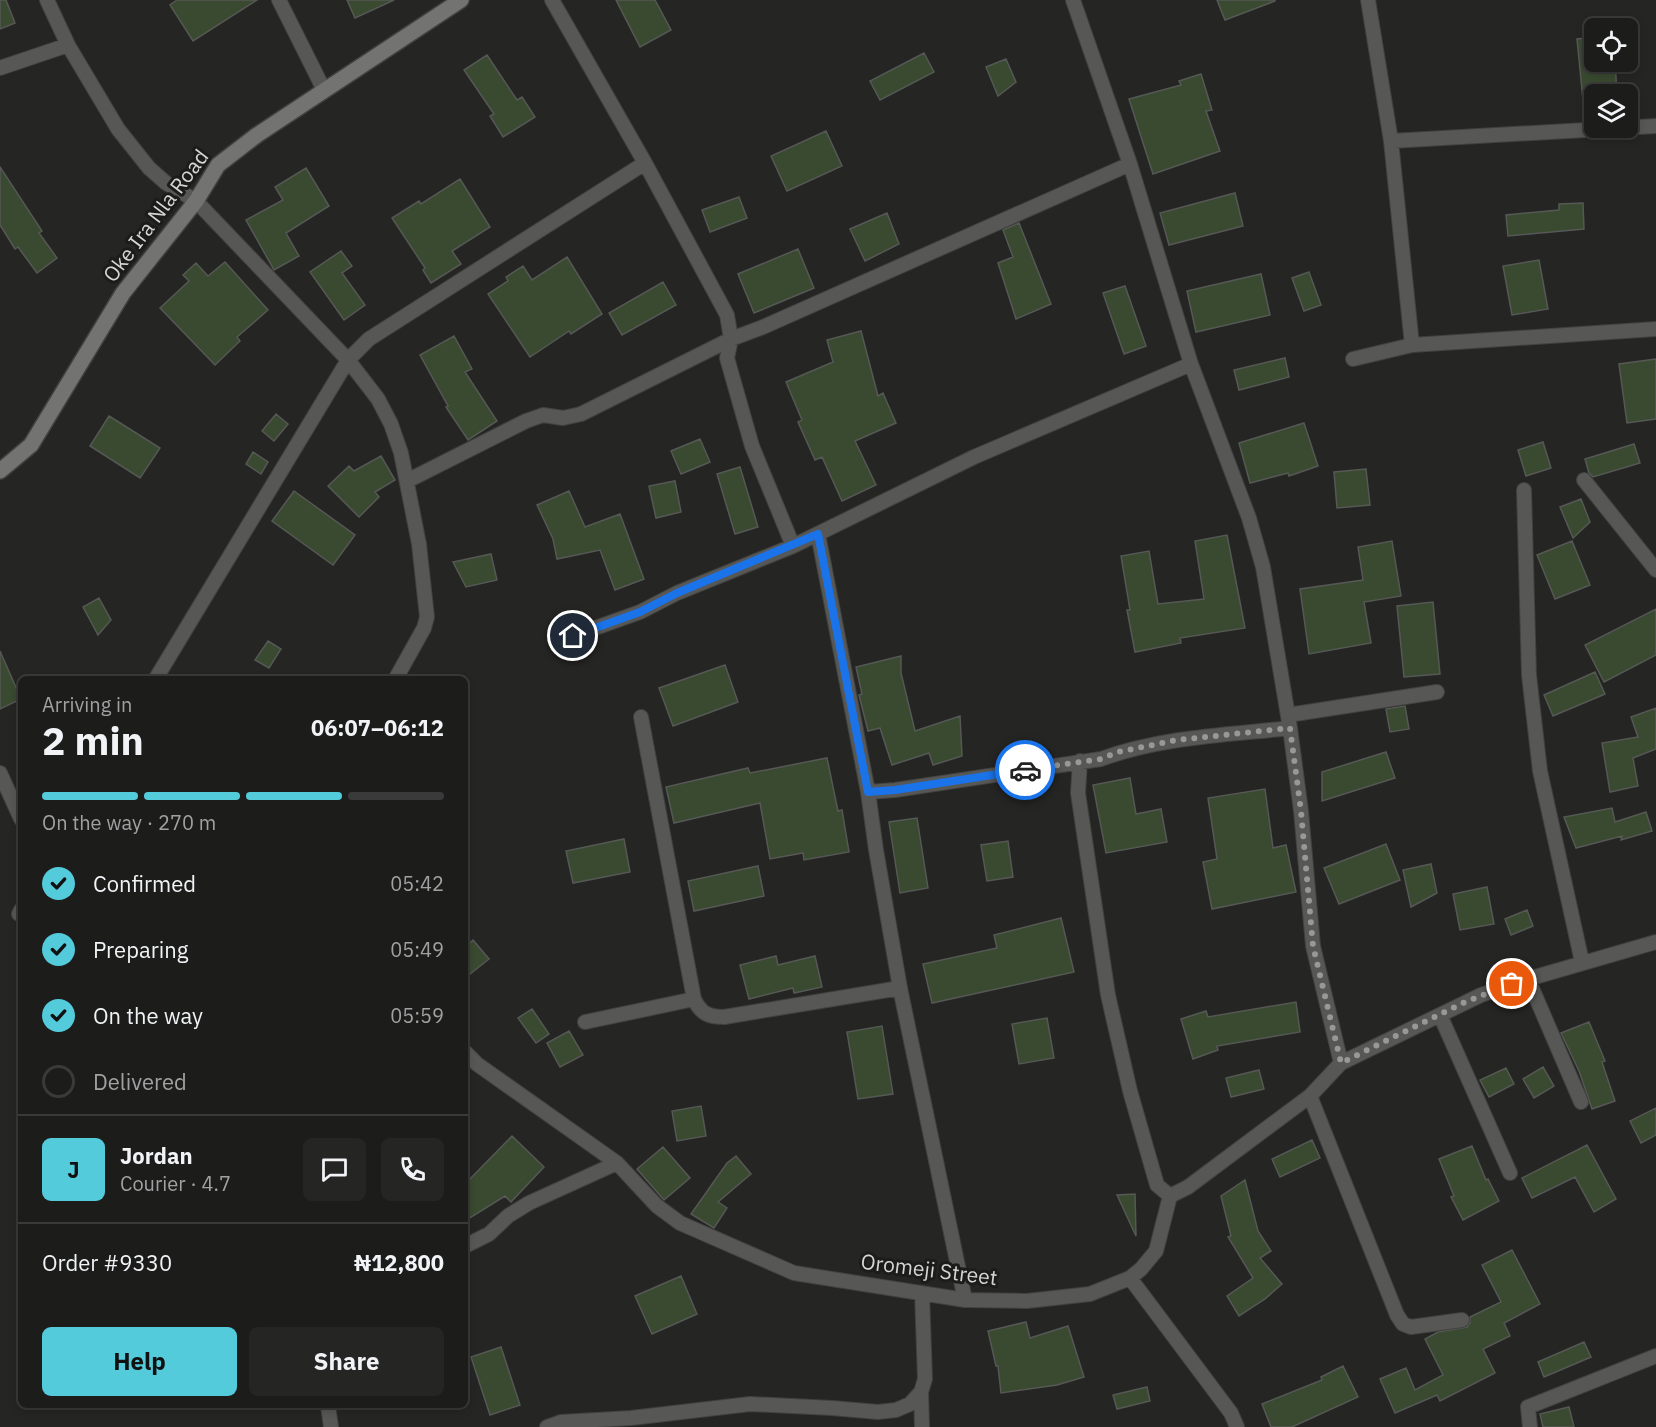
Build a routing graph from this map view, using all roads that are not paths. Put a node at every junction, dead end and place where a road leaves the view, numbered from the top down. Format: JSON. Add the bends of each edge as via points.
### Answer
{"nodes":[{"id":1,"x":47,"y":0,"type":"edge"},
{"id":2,"x":279,"y":0,"type":"edge"},
{"id":3,"x":461,"y":0,"type":"edge"},
{"id":4,"x":552,"y":0,"type":"edge"},
{"id":5,"x":1368,"y":0,"type":"edge"},
{"id":6,"x":1078,"y":1,"type":"edge"},
{"id":7,"x":68,"y":45,"type":"junction"},
{"id":8,"x":0,"y":68,"type":"edge"},
{"id":9,"x":324,"y":90,"type":"junction"},
{"id":10,"x":1656,"y":126,"type":"edge"},
{"id":11,"x":1391,"y":141,"type":"junction"},
{"id":12,"x":645,"y":164,"type":"junction"},
{"id":13,"x":1130,"y":164,"type":"junction"},
{"id":14,"x":196,"y":201,"type":"junction"},
{"id":15,"x":1656,"y":329,"type":"edge"},
{"id":16,"x":731,"y":339,"type":"junction"},
{"id":17,"x":1412,"y":345,"type":"junction"},
{"id":18,"x":1353,"y":359,"type":"dead end"},
{"id":19,"x":348,"y":360,"type":"junction"},
{"id":20,"x":1191,"y":364,"type":"junction"},
{"id":21,"x":0,"y":471,"type":"edge"},
{"id":22,"x":1584,"y":480,"type":"dead end"},
{"id":23,"x":407,"y":481,"type":"junction"},
{"id":24,"x":1524,"y":490,"type":"dead end"},
{"id":25,"x":818,"y":534,"type":"junction"},
{"id":26,"x":794,"y":546,"type":"junction"},
{"id":27,"x":1656,"y":570,"type":"edge"},
{"id":28,"x":573,"y":636,"type":"dead end"},
{"id":29,"x":157,"y":676,"type":"edge"},
{"id":30,"x":397,"y":676,"type":"edge"},
{"id":31,"x":1437,"y":692,"type":"dead end"},
{"id":32,"x":641,"y":717,"type":"dead end"},
{"id":33,"x":1289,"y":722,"type":"junction"},
{"id":34,"x":1080,"y":761,"type":"junction"},
{"id":35,"x":0,"y":773,"type":"edge"},
{"id":36,"x":868,"y":792,"type":"junction"},
{"id":37,"x":18,"y":812,"type":"edge"},
{"id":38,"x":1656,"y":942,"type":"edge"},
{"id":39,"x":1582,"y":962,"type":"junction"},
{"id":40,"x":1528,"y":979,"type":"junction"},
{"id":41,"x":900,"y":988,"type":"junction"},
{"id":42,"x":694,"y":999,"type":"junction"},
{"id":43,"x":1440,"y":1015,"type":"junction"},
{"id":44,"x":585,"y":1022,"type":"dead end"},
{"id":45,"x":468,"y":1055,"type":"edge"},
{"id":46,"x":1341,"y":1063,"type":"junction"},
{"id":47,"x":1310,"y":1096,"type":"junction"},
{"id":48,"x":1581,"y":1102,"type":"dead end"},
{"id":49,"x":617,"y":1163,"type":"junction"},
{"id":50,"x":1510,"y":1173,"type":"dead end"},
{"id":51,"x":1170,"y":1196,"type":"junction"},
{"id":52,"x":468,"y":1244,"type":"edge"},
{"id":53,"x":1130,"y":1278,"type":"junction"},
{"id":54,"x":922,"y":1293,"type":"junction"},
{"id":55,"x":965,"y":1300,"type":"junction"},
{"id":56,"x":1462,"y":1320,"type":"dead end"},
{"id":57,"x":1656,"y":1356,"type":"edge"},
{"id":58,"x":921,"y":1392,"type":"junction"},
{"id":59,"x":328,"y":1408,"type":"edge"},
{"id":60,"x":331,"y":1427,"type":"edge"},
{"id":61,"x":547,"y":1427,"type":"edge"},
{"id":62,"x":922,"y":1427,"type":"edge"},
{"id":63,"x":1237,"y":1427,"type":"edge"},
{"id":64,"x":1530,"y":1427,"type":"edge"}],
"edges":[{"from":1,"to":7,"type":"street"},
{"from":2,"to":9,"type":"street"},
{"from":3,"to":9,"type":"street","name":"Oke Ira Nla Road"},
{"from":4,"to":12,"type":"street"},
{"from":5,"to":11,"type":"street"},
{"from":6,"to":13,"type":"street"},
{"from":7,"to":8,"type":"street"},
{"from":7,"to":14,"type":"street","via":[[118,129],[149,168]]},
{"from":9,"to":14,"type":"street","name":"Oke Ira Nla Road","via":[[218,165]]},
{"from":10,"to":11,"type":"street"},
{"from":11,"to":17,"type":"street"},
{"from":12,"to":16,"type":"street","via":[[727,315]]},
{"from":12,"to":19,"type":"street","via":[[369,339]]},
{"from":13,"to":16,"type":"street"},
{"from":13,"to":20,"type":"street"},
{"from":14,"to":19,"type":"street"},
{"from":14,"to":21,"type":"street","name":"Oke Ira Nla Road","via":[[123,293],[31,445]]},
{"from":15,"to":17,"type":"street"},
{"from":16,"to":23,"type":"street","via":[[581,414],[564,418],[543,415],[526,421]]},
{"from":16,"to":26,"type":"street","via":[[727,358],[752,446]]},
{"from":17,"to":18,"type":"street"},
{"from":19,"to":23,"type":"street","via":[[378,399],[391,424]]},
{"from":19,"to":29,"type":"street"},
{"from":20,"to":25,"type":"street","via":[[974,457]]},
{"from":20,"to":33,"type":"street","via":[[1263,567]]},
{"from":22,"to":27,"type":"street"},
{"from":23,"to":30,"type":"street","via":[[427,618]]},
{"from":24,"to":39,"type":"street","via":[[1529,675],[1540,771]]},
{"from":25,"to":26,"type":"street"},
{"from":25,"to":36,"type":"street"},
{"from":26,"to":28,"type":"street","via":[[640,612]]},
{"from":31,"to":33,"type":"street"},
{"from":32,"to":42,"type":"street"},
{"from":33,"to":34,"type":"street"},
{"from":33,"to":46,"type":"street","via":[[1313,946]]},
{"from":34,"to":36,"type":"street"},
{"from":34,"to":51,"type":"street","via":[[1078,793],[1108,995],[1157,1185]]},
{"from":35,"to":37,"type":"street"},
{"from":36,"to":41,"type":"street"},
{"from":38,"to":39,"type":"street"},
{"from":39,"to":40,"type":"street"},
{"from":40,"to":43,"type":"street"},
{"from":40,"to":48,"type":"street"},
{"from":41,"to":42,"type":"street","via":[[724,1017],[711,1017],[699,1010]]},
{"from":41,"to":55,"type":"street"},
{"from":42,"to":44,"type":"street"},
{"from":43,"to":46,"type":"street"},
{"from":43,"to":50,"type":"street"},
{"from":45,"to":49,"type":"street","name":"Oromeji Street"},
{"from":46,"to":47,"type":"street"},
{"from":47,"to":51,"type":"street","via":[[1188,1187]]},
{"from":47,"to":56,"type":"street","via":[[1397,1315],[1411,1327]]},
{"from":49,"to":52,"type":"street","via":[[529,1203],[489,1234]]},
{"from":49,"to":54,"type":"street","name":"Oromeji Street","via":[[657,1206],[680,1223],[783,1268]]},
{"from":51,"to":53,"type":"street","name":"Oromeji Street","via":[[1156,1251]]},
{"from":53,"to":55,"type":"street","name":"Oromeji Street","via":[[1090,1294],[1027,1302]]},
{"from":53,"to":63,"type":"street","via":[[1231,1413]]},
{"from":54,"to":55,"type":"street","name":"Oromeji Street"},
{"from":54,"to":58,"type":"street","via":[[925,1379]]},
{"from":57,"to":64,"type":"street","via":[[1528,1407]]},
{"from":58,"to":61,"type":"street","via":[[910,1404],[878,1412],[750,1404],[561,1422]]},
{"from":58,"to":62,"type":"street"},
{"from":59,"to":60,"type":"street"}]}
